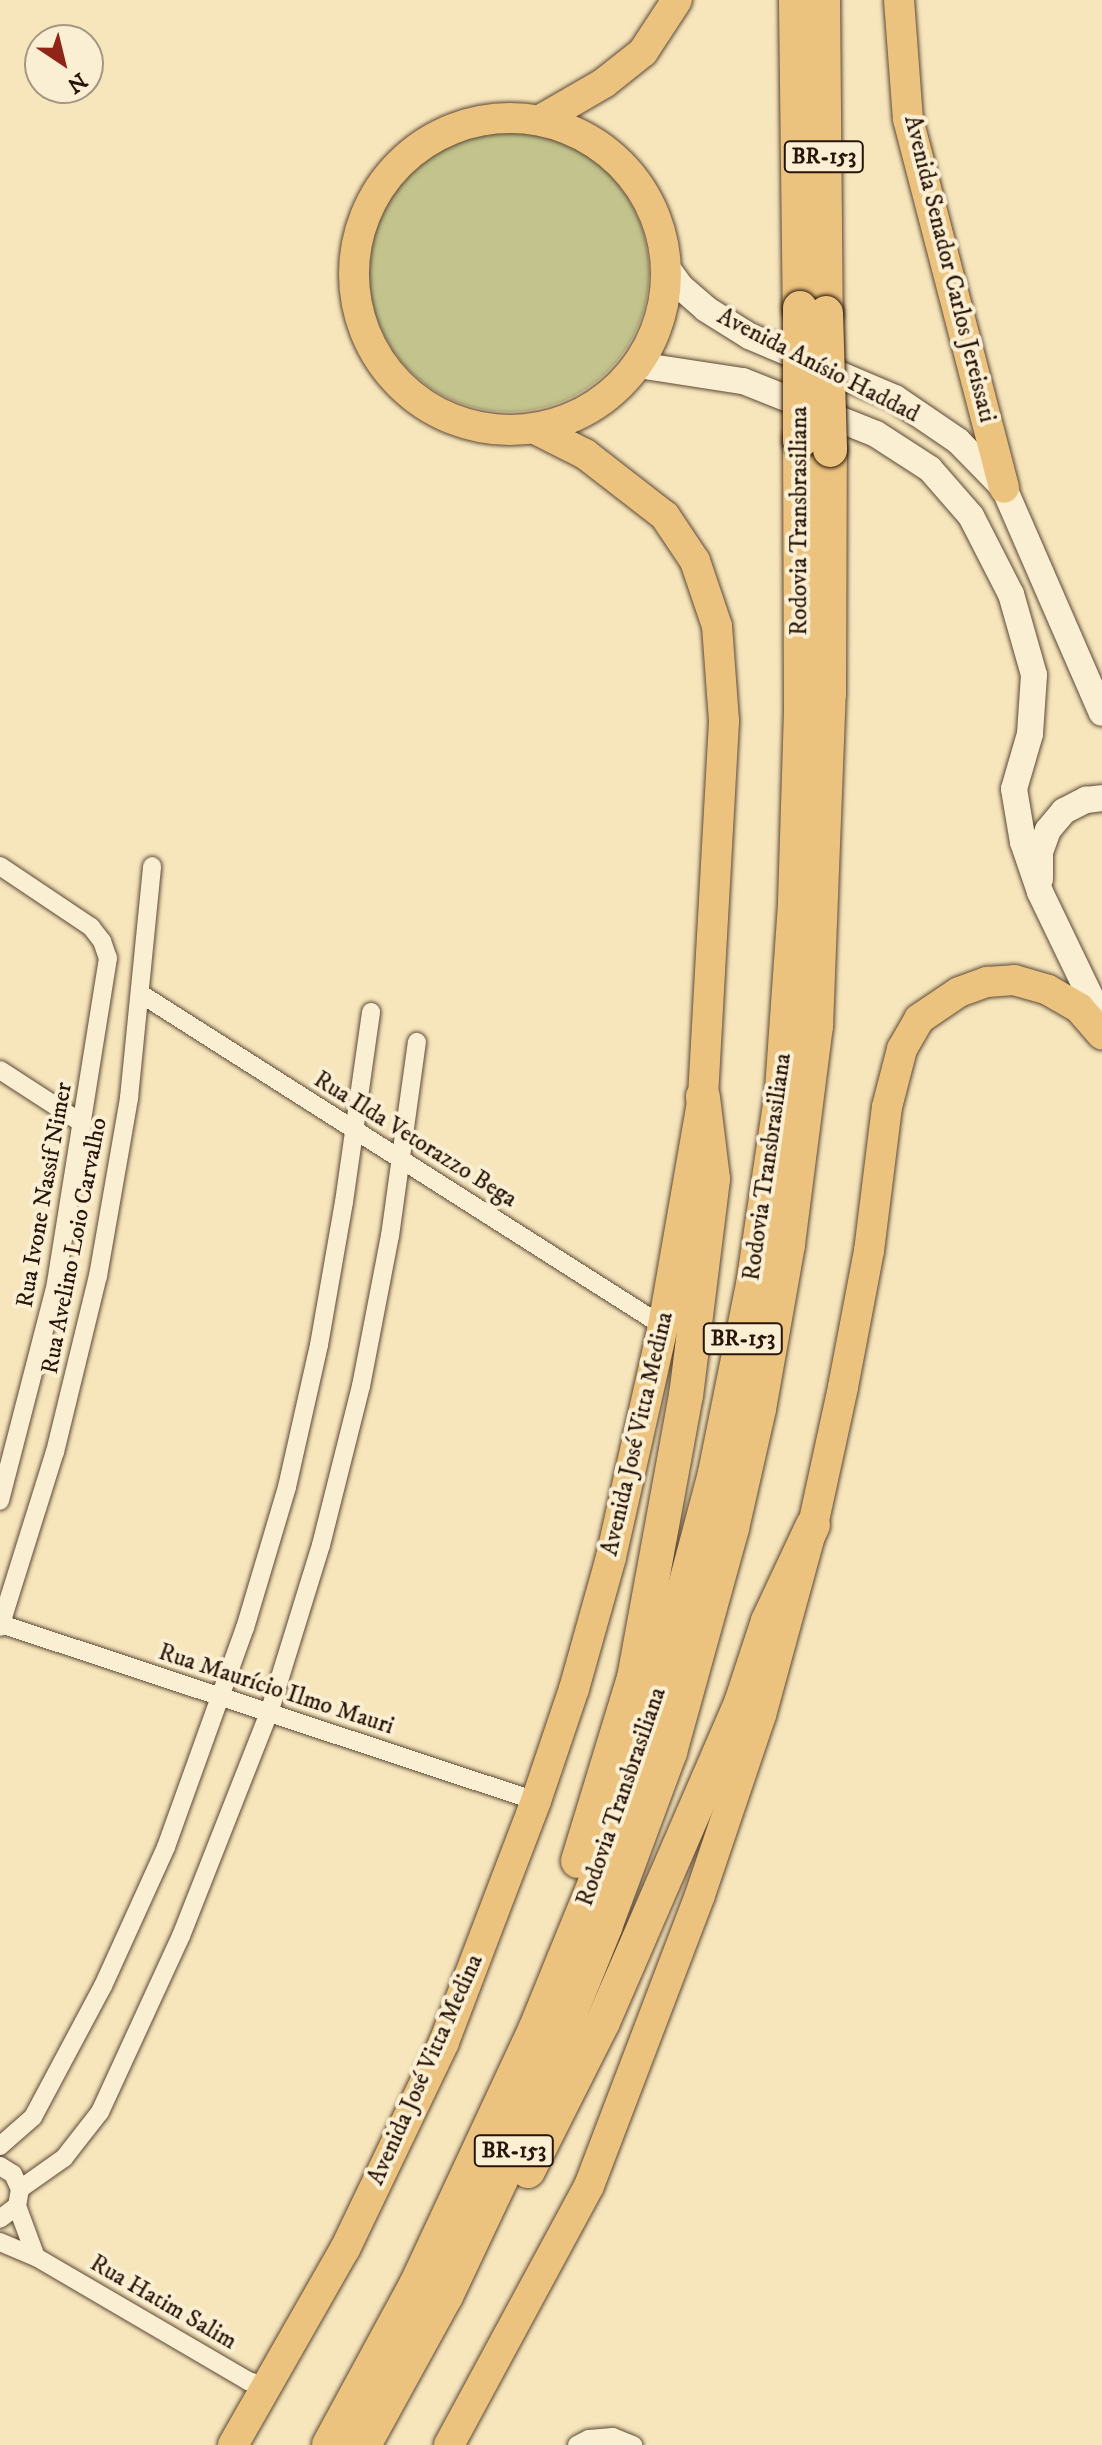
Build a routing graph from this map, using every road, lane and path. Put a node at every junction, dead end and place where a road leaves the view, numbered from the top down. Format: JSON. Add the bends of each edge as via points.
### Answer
{"nodes":[{"id":1,"x":677,"y":0,"type":"edge"},
{"id":2,"x":796,"y":0,"type":"edge"},
{"id":3,"x":823,"y":0,"type":"edge"},
{"id":4,"x":899,"y":0,"type":"edge"},
{"id":5,"x":542,"y":119,"type":"junction"},
{"id":6,"x":667,"y":268,"type":"junction"},
{"id":7,"x":813,"y":310,"type":"junction"},
{"id":8,"x":638,"y":365,"type":"junction"},
{"id":9,"x":535,"y":429,"type":"junction"},
{"id":10,"x":815,"y":446,"type":"junction"},
{"id":11,"x":1004,"y":488,"type":"junction"},
{"id":12,"x":1102,"y":713,"type":"edge"},
{"id":13,"x":1102,"y":798,"type":"edge"},
{"id":14,"x":0,"y":866,"type":"edge"},
{"id":15,"x":152,"y":866,"type":"dead end"},
{"id":16,"x":1040,"y":892,"type":"junction"},
{"id":17,"x":141,"y":994,"type":"junction"},
{"id":18,"x":371,"y":1012,"type":"dead end"},
{"id":19,"x":1102,"y":1021,"type":"edge"},
{"id":20,"x":1102,"y":1034,"type":"edge"},
{"id":21,"x":417,"y":1042,"type":"dead end"},
{"id":22,"x":0,"y":1070,"type":"edge"},
{"id":23,"x":703,"y":1097,"type":"junction"},
{"id":24,"x":83,"y":1124,"type":"junction"},
{"id":25,"x":353,"y":1130,"type":"junction"},
{"id":26,"x":401,"y":1160,"type":"junction"},
{"id":27,"x":663,"y":1326,"type":"junction"},
{"id":28,"x":0,"y":1501,"type":"edge"},
{"id":29,"x":813,"y":1525,"type":"junction"},
{"id":30,"x":0,"y":1626,"type":"edge"},
{"id":31,"x":222,"y":1698,"type":"junction"},
{"id":32,"x":269,"y":1713,"type":"junction"},
{"id":33,"x":536,"y":1801,"type":"junction"},
{"id":34,"x":567,"y":1951,"type":"junction"},
{"id":35,"x":0,"y":2146,"type":"edge"},
{"id":36,"x":0,"y":2166,"type":"edge"},
{"id":37,"x":19,"y":2198,"type":"junction"},
{"id":38,"x":0,"y":2219,"type":"edge"},
{"id":39,"x":0,"y":2242,"type":"edge"},
{"id":40,"x":36,"y":2257,"type":"junction"},
{"id":41,"x":269,"y":2387,"type":"junction"},
{"id":42,"x":583,"y":2442,"type":"edge"},
{"id":43,"x":364,"y":2444,"type":"edge"},
{"id":44,"x":233,"y":2445,"type":"edge"},
{"id":45,"x":329,"y":2445,"type":"edge"},
{"id":46,"x":449,"y":2445,"type":"edge"},
{"id":47,"x":633,"y":2445,"type":"edge"}],
"edges":[{"from":1,"to":5,"type":"main road","via":[[643,52],[604,83]]},
{"from":2,"to":7,"type":"highway","name":"Rodovia Transbrasiliana","number":"BR-153"},
{"from":3,"to":7,"type":"highway","name":"Rodovia Transbrasiliana","number":"BR-153"},
{"from":4,"to":11,"type":"main road","name":"Avenida Senador Carlos Jereissati","via":[[908,119]]},
{"from":5,"to":6,"type":"main road","via":[[591,138],[630,172],[657,217]]},
{"from":5,"to":9,"type":"main road","via":[[492,117],[443,131],[402,159],[371,199],[354,246],[353,296],[368,344],[397,385],[437,414],[473,426]]},
{"from":6,"to":8,"type":"main road","via":[[665,302]]},
{"from":6,"to":11,"type":"main road","name":"Avenida Anísio Haddad","via":[[706,309],[749,336],[895,398],[958,441]]},
{"from":7,"to":10,"type":"highway","name":"Rodovia Transbrasiliana","number":"BR-153","bridge":true},
{"from":8,"to":9,"type":"main road","via":[[609,395]]},
{"from":8,"to":16,"type":"main road","name":"Avenida Anísio Haddad","via":[[743,381],[876,434],[930,469],[971,516],[1011,594],[1034,675],[1030,734],[1014,789],[1023,842]]},
{"from":9,"to":23,"type":"main road","name":"Avenida José Vitta Medina","via":[[585,454],[665,516],[695,561],[717,626],[724,721]]},
{"from":10,"to":34,"type":"highway","name":"Rodovia Transbrasiliana","number":"BR-153","via":[[782,1090],[753,1285],[718,1458],[667,1659],[624,1800]]},
{"from":10,"to":43,"type":"highway","name":"Rodovia Transbrasiliana","number":"BR-153","via":[[829,694],[816,1026],[788,1244],[759,1409],[670,1752],[605,1927],[513,2154],[446,2296]]},
{"from":11,"to":12,"type":"main road","name":"Avenida Anísio Haddad"},
{"from":13,"to":16,"type":"main road","via":[[1064,811],[1048,830],[1040,852]]},
{"from":14,"to":24,"type":"street","name":"Rua Ivone Nassif Nimer","via":[[91,927],[108,958]]},
{"from":15,"to":17,"type":"street","name":"Rua Avelino Loio Carvalho"},
{"from":16,"to":19,"type":"main road","name":"Avenida Anísio Haddad"},
{"from":17,"to":25,"type":"street","name":"Rua Ilda Vetorazzo Bega"},
{"from":17,"to":30,"type":"street","name":"Rua Avelino Loio Carvalho","via":[[98,1276],[55,1452]]},
{"from":18,"to":25,"type":"street"},
{"from":20,"to":29,"type":"main road","via":[[1069,1002],[1014,980],[959,992],[919,1019],[892,1078],[869,1251]]},
{"from":21,"to":26,"type":"street"},
{"from":22,"to":24,"type":"street"},
{"from":23,"to":27,"type":"main road","name":"Avenida José Vitta Medina"},
{"from":23,"to":34,"type":"highway","via":[[713,1179],[686,1396],[634,1678],[576,1867]]},
{"from":24,"to":28,"type":"street","name":"Rua Ivone Nassif Nimer","via":[[56,1284]]},
{"from":25,"to":26,"type":"street","name":"Rua Ilda Vetorazzo Bega"},
{"from":25,"to":31,"type":"street","via":[[333,1273],[304,1415],[267,1558]]},
{"from":26,"to":27,"type":"street","name":"Rua Ilda Vetorazzo Bega"},
{"from":26,"to":32,"type":"street","via":[[376,1311],[343,1460]]},
{"from":27,"to":33,"type":"main road","name":"Avenida José Vitta Medina","via":[[611,1557]]},
{"from":29,"to":43,"type":"highway","via":[[596,2036],[413,2393]]},
{"from":29,"to":46,"type":"main road","via":[[761,1715],[589,2186]]},
{"from":30,"to":31,"type":"street","name":"Rua Maurício Ilmo Mauri"},
{"from":31,"to":32,"type":"street","name":"Rua Maurício Ilmo Mauri"},
{"from":31,"to":35,"type":"street","via":[[166,1847],[103,1986],[33,2117]]},
{"from":32,"to":33,"type":"street","name":"Rua Maurício Ilmo Mauri"},
{"from":32,"to":37,"type":"street","via":[[188,1921],[100,2112],[64,2158]]},
{"from":33,"to":41,"type":"main road","name":"Avenida José Vitta Medina","via":[[444,2042],[345,2249]]},
{"from":34,"to":45,"type":"highway","name":"Rodovia Transbrasiliana","number":"BR-153","via":[[416,2285]]},
{"from":36,"to":37,"type":"street","via":[[13,2174]]},
{"from":37,"to":38,"type":"street"},
{"from":37,"to":40,"type":"street"},
{"from":39,"to":40,"type":"street","name":"Rua Hatim Salim"},
{"from":40,"to":41,"type":"street","name":"Rua Hatim Salim","via":[[248,2381]]},
{"from":41,"to":44,"type":"main road","name":"Avenida José Vitta Medina"},
{"from":42,"to":47,"type":"street","via":[[613,2437]]}]}
